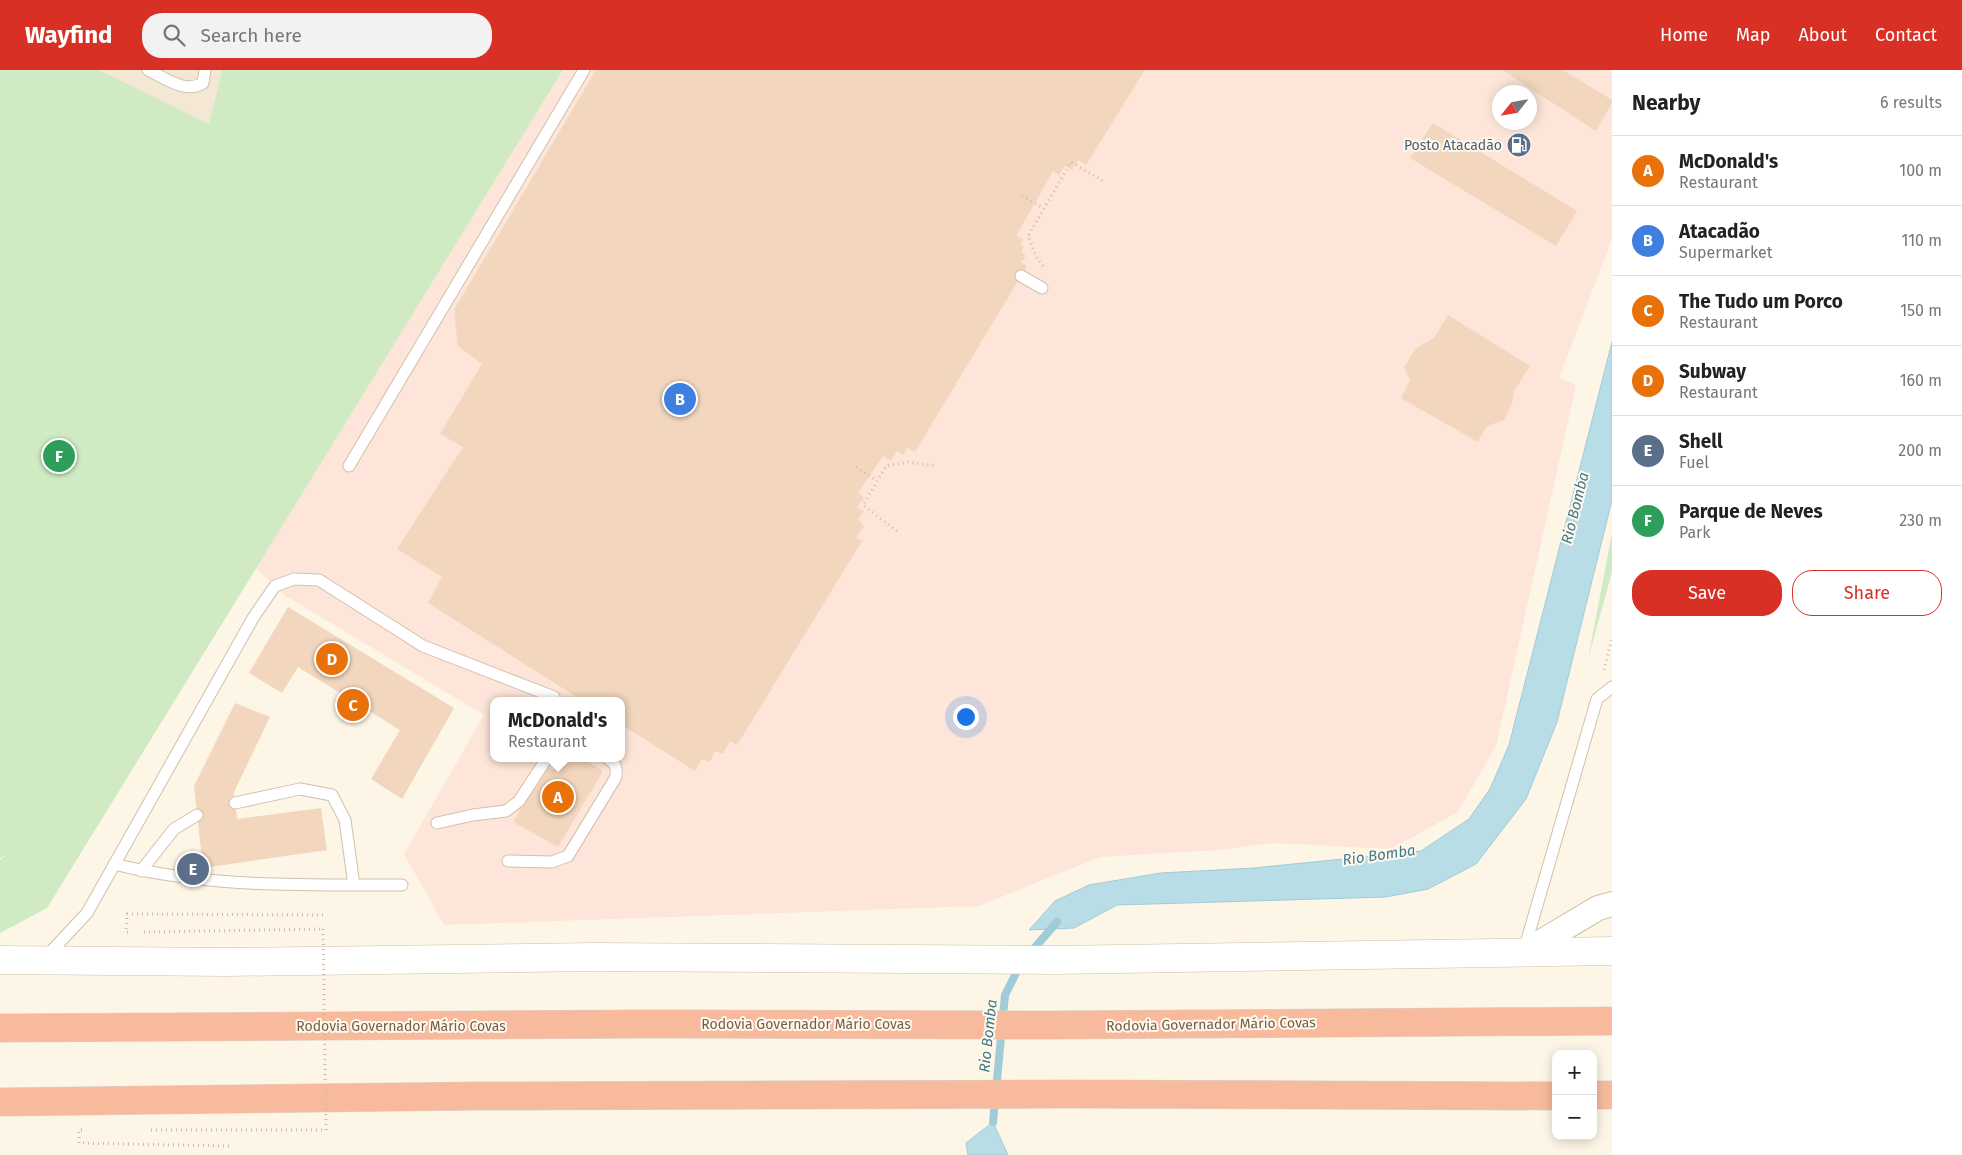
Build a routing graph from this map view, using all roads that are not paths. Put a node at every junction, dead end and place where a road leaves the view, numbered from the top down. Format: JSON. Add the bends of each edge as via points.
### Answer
{"nodes":[{"id":1,"x":148,"y":70,"type":"edge"},
{"id":2,"x":205,"y":70,"type":"edge"},
{"id":3,"x":584,"y":70,"type":"edge"},
{"id":4,"x":1022,"y":276,"type":"dead end"},
{"id":5,"x":1042,"y":288,"type":"dead end"},
{"id":6,"x":349,"y":466,"type":"dead end"},
{"id":7,"x":1612,"y":687,"type":"edge"},
{"id":8,"x":554,"y":697,"type":"dead end"},
{"id":9,"x":544,"y":762,"type":"edge"},
{"id":10,"x":613,"y":762,"type":"edge"},
{"id":11,"x":235,"y":803,"type":"dead end"},
{"id":12,"x":197,"y":815,"type":"dead end"},
{"id":13,"x":437,"y":823,"type":"dead end"},
{"id":14,"x":508,"y":861,"type":"dead end"},
{"id":15,"x":114,"y":864,"type":"junction"},
{"id":16,"x":142,"y":871,"type":"junction"},
{"id":17,"x":354,"y":885,"type":"junction"},
{"id":18,"x":402,"y":885,"type":"dead end"},
{"id":19,"x":1612,"y":904,"type":"edge"},
{"id":20,"x":1612,"y":951,"type":"edge"},
{"id":21,"x":1524,"y":952,"type":"junction"},
{"id":22,"x":0,"y":960,"type":"edge"},
{"id":23,"x":40,"y":962,"type":"junction"},
{"id":24,"x":1612,"y":1021,"type":"edge"},
{"id":25,"x":0,"y":1028,"type":"edge"},
{"id":26,"x":1597,"y":1095,"type":"edge"},
{"id":27,"x":1612,"y":1095,"type":"edge"},
{"id":28,"x":1552,"y":1096,"type":"edge"},
{"id":29,"x":0,"y":1102,"type":"edge"}],
"edges":[{"from":1,"to":2,"type":"lane","via":[[194,88],[203,83]]},
{"from":3,"to":6,"type":"lane"},
{"from":4,"to":5,"type":"lane"},
{"from":7,"to":21,"type":"lane","via":[[1597,699]]},
{"from":8,"to":15,"type":"lane","via":[[423,646],[318,580],[294,579],[275,586],[253,618]]},
{"from":9,"to":13,"type":"lane","via":[[519,801],[506,811]]},
{"from":10,"to":14,"type":"lane","via":[[617,769],[616,777],[568,856],[552,862]]},
{"from":11,"to":17,"type":"lane","via":[[300,789],[332,796],[345,820]]},
{"from":12,"to":16,"type":"lane","via":[[174,829]]},
{"from":15,"to":16,"type":"lane"},
{"from":15,"to":23,"type":"lane","via":[[87,913]]},
{"from":16,"to":17,"type":"lane","via":[[252,884]]},
{"from":17,"to":18,"type":"lane"},
{"from":19,"to":21,"type":"street","via":[[1598,908]]},
{"from":20,"to":21,"type":"main road"},
{"from":21,"to":23,"type":"main road","via":[[1235,959],[593,958]]},
{"from":22,"to":23,"type":"main road"},
{"from":24,"to":25,"type":"highway","name":"Rodovia Governador Mário Covas","via":[[1055,1026],[658,1024]]},
{"from":26,"to":27,"type":"highway"},
{"from":28,"to":29,"type":"highway","via":[[480,1096]]}]}
